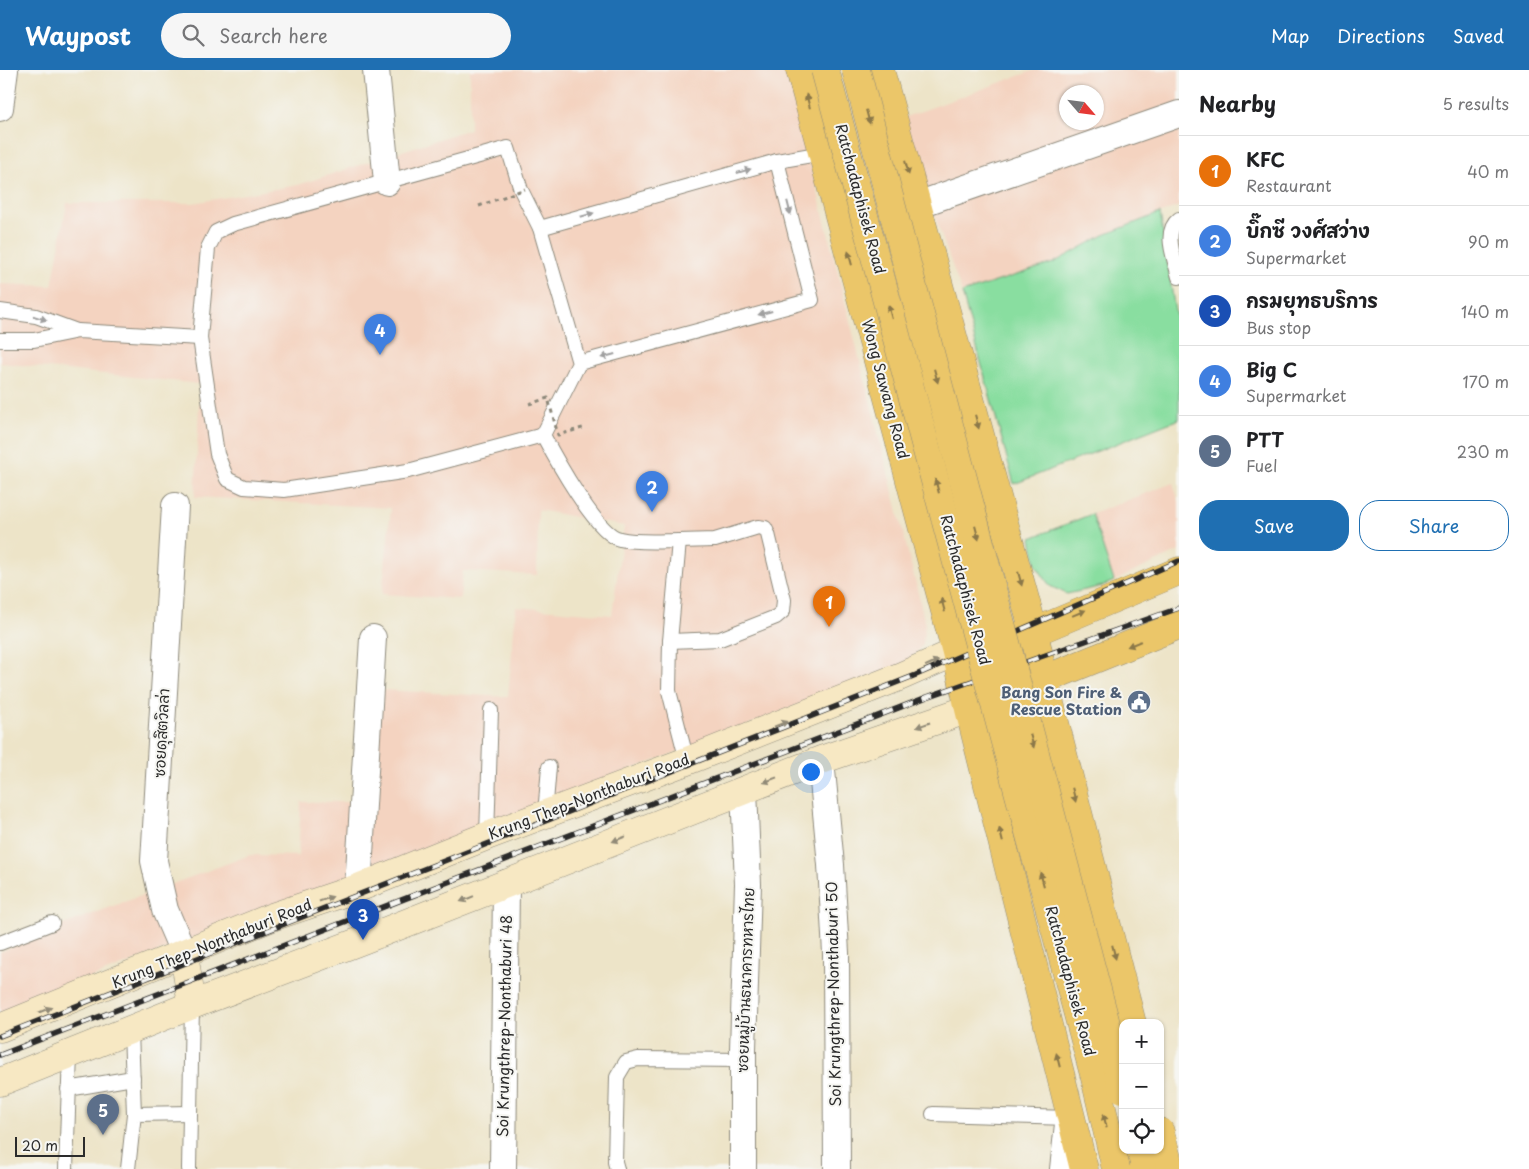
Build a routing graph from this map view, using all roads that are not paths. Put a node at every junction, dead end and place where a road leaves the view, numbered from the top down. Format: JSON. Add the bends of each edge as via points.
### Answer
{"nodes":[{"id":1,"x":4,"y":70,"type":"edge"},
{"id":2,"x":376,"y":70,"type":"edge"},
{"id":3,"x":800,"y":70,"type":"edge"},
{"id":4,"x":825,"y":70,"type":"edge"},
{"id":5,"x":856,"y":70,"type":"edge"},
{"id":6,"x":880,"y":70,"type":"edge"},
{"id":7,"x":0,"y":108,"type":"edge"},
{"id":8,"x":1179,"y":114,"type":"edge"},
{"id":9,"x":822,"y":153,"type":"junction"},
{"id":10,"x":778,"y":161,"type":"junction"},
{"id":11,"x":387,"y":182,"type":"junction"},
{"id":12,"x":917,"y":205,"type":"junction"},
{"id":13,"x":1179,"y":219,"type":"edge"},
{"id":14,"x":540,"y":228,"type":"junction"},
{"id":15,"x":1179,"y":277,"type":"edge"},
{"id":16,"x":941,"y":291,"type":"junction"},
{"id":17,"x":0,"y":311,"type":"edge"},
{"id":18,"x":867,"y":322,"type":"junction"},
{"id":19,"x":78,"y":331,"type":"junction"},
{"id":20,"x":200,"y":338,"type":"junction"},
{"id":21,"x":0,"y":340,"type":"edge"},
{"id":22,"x":579,"y":363,"type":"junction"},
{"id":23,"x":543,"y":435,"type":"junction"},
{"id":24,"x":175,"y":506,"type":"dead end"},
{"id":25,"x":679,"y":541,"type":"junction"},
{"id":26,"x":1179,"y":571,"type":"edge"},
{"id":27,"x":1179,"y":625,"type":"edge"},
{"id":28,"x":1034,"y":632,"type":"junction"},
{"id":29,"x":373,"y":638,"type":"dead end"},
{"id":30,"x":670,"y":641,"type":"junction"},
{"id":31,"x":956,"y":652,"type":"junction"},
{"id":32,"x":1044,"y":680,"type":"junction"},
{"id":33,"x":969,"y":709,"type":"junction"},
{"id":34,"x":491,"y":710,"type":"dead end"},
{"id":35,"x":821,"y":760,"type":"junction"},
{"id":36,"x":687,"y":761,"type":"junction"},
{"id":37,"x":549,"y":767,"type":"dead end"},
{"id":38,"x":744,"y":790,"type":"junction"},
{"id":39,"x":545,"y":814,"type":"junction"},
{"id":40,"x":486,"y":836,"type":"junction"},
{"id":41,"x":506,"y":883,"type":"junction"},
{"id":42,"x":358,"y":888,"type":"junction"},
{"id":43,"x":52,"y":923,"type":"dead end"},
{"id":44,"x":0,"y":943,"type":"edge"},
{"id":45,"x":184,"y":954,"type":"junction"},
{"id":46,"x":192,"y":1005,"type":"junction"},
{"id":47,"x":1131,"y":1019,"type":"edge"},
{"id":48,"x":0,"y":1028,"type":"edge"},
{"id":49,"x":130,"y":1031,"type":"junction"},
{"id":50,"x":70,"y":1054,"type":"junction"},
{"id":51,"x":743,"y":1060,"type":"junction"},
{"id":52,"x":1119,"y":1060,"type":"edge"},
{"id":53,"x":1119,"y":1074,"type":"edge"},
{"id":54,"x":133,"y":1078,"type":"junction"},
{"id":55,"x":0,"y":1082,"type":"edge"},
{"id":56,"x":68,"y":1089,"type":"junction"},
{"id":57,"x":134,"y":1114,"type":"junction"},
{"id":58,"x":190,"y":1114,"type":"junction"},
{"id":59,"x":933,"y":1114,"type":"dead end"},
{"id":60,"x":1071,"y":1117,"type":"junction"},
{"id":61,"x":1164,"y":1147,"type":"edge"},
{"id":62,"x":1139,"y":1154,"type":"edge"},
{"id":63,"x":66,"y":1169,"type":"edge"},
{"id":64,"x":128,"y":1169,"type":"edge"},
{"id":65,"x":189,"y":1169,"type":"edge"},
{"id":66,"x":504,"y":1169,"type":"edge"},
{"id":67,"x":617,"y":1169,"type":"edge"},
{"id":68,"x":743,"y":1169,"type":"edge"},
{"id":69,"x":837,"y":1169,"type":"edge"},
{"id":70,"x":1063,"y":1169,"type":"edge"},
{"id":71,"x":1084,"y":1169,"type":"edge"},
{"id":72,"x":1116,"y":1169,"type":"edge"},
{"id":73,"x":1142,"y":1169,"type":"edge"},
{"id":74,"x":1170,"y":1169,"type":"edge"}],
"edges":[{"from":1,"to":7,"type":"street"},
{"from":2,"to":11,"type":"street"},
{"from":9,"to":3,"type":"main road","name":"Wong Sawang Road","one_way":true},
{"from":72,"to":4,"type":"main road","name":"Ratchadaphisek Road","one_way":true,"bridge":true,"via":[[1095,1078]]},
{"from":5,"to":53,"type":"main road","name":"Ratchadaphisek Road","one_way":true,"bridge":true},
{"from":6,"to":12,"type":"main road","one_way":true},
{"from":8,"to":12,"type":"street"},
{"from":9,"to":10,"type":"lane"},
{"from":18,"to":9,"type":"main road","name":"Wong Sawang Road","one_way":true},
{"from":14,"to":10,"type":"lane","one_way":true},
{"from":10,"to":22,"type":"lane","one_way":true,"via":[[812,300]]},
{"from":11,"to":14,"type":"lane","via":[[508,148]]},
{"from":11,"to":20,"type":"lane","via":[[233,224],[216,232],[208,248]]},
{"from":12,"to":16,"type":"main road"},
{"from":13,"to":15,"type":"lane","via":[[1170,232]]},
{"from":14,"to":22,"type":"lane"},
{"from":16,"to":18,"type":"main road","via":[[930,331],[910,351],[894,350],[884,344]]},
{"from":16,"to":28,"type":"main road","one_way":true},
{"from":17,"to":19,"type":"lane","one_way":true,"via":[[36,316]]},
{"from":31,"to":18,"type":"main road","name":"Wong Sawang Road","one_way":true},
{"from":19,"to":20,"type":"lane"},
{"from":19,"to":21,"type":"lane","via":[[34,340]]},
{"from":20,"to":23,"type":"lane","via":[[217,454],[227,479],[244,487],[284,490],[408,471]]},
{"from":22,"to":23,"type":"lane"},
{"from":23,"to":25,"type":"lane","via":[[574,491],[603,527],[618,539]]},
{"from":24,"to":45,"type":"street","name":"ซอยดุสิตวิลล่า","via":[[154,861],[165,910]]},
{"from":25,"to":30,"type":"lane"},
{"from":25,"to":30,"type":"lane","via":[[715,540],[765,528],[784,600],[783,611],[776,617],[720,639]]},
{"from":28,"to":26,"type":"main road","name":"Krung Thep-Nonthaburi Road","one_way":true},
{"from":27,"to":32,"type":"main road","one_way":true},
{"from":28,"to":31,"type":"main road","name":"Krung Thep-Nonthaburi Road"},
{"from":28,"to":32,"type":"main road"},
{"from":29,"to":42,"type":"street"},
{"from":30,"to":36,"type":"lane","via":[[669,691]]},
{"from":31,"to":33,"type":"main road","name":"Wong Sawang Road"},
{"from":36,"to":31,"type":"main road","name":"Krung Thep-Nonthaburi Road","one_way":true},
{"from":32,"to":33,"type":"main road"},
{"from":32,"to":47,"type":"main road","one_way":true},
{"from":33,"to":35,"type":"main road","one_way":true},
{"from":60,"to":33,"type":"main road","name":"Ratchadaphisek Road","one_way":true},
{"from":34,"to":40,"type":"lane"},
{"from":35,"to":38,"type":"main road","one_way":true},
{"from":35,"to":69,"type":"street","name":"Soi Krungthrep-Nonthaburi 50","via":[[836,953]]},
{"from":36,"to":39,"type":"main road","name":"Krung Thep-Nonthaburi Road"},
{"from":37,"to":39,"type":"lane"},
{"from":38,"to":41,"type":"main road","one_way":true},
{"from":38,"to":51,"type":"street","name":"ซอยหมู่บ้านธนาคารทหารไทย","via":[[748,884]]},
{"from":39,"to":40,"type":"main road","name":"Krung Thep-Nonthaburi Road"},
{"from":40,"to":42,"type":"main road","name":"Krung Thep-Nonthaburi Road"},
{"from":41,"to":46,"type":"main road","one_way":true},
{"from":41,"to":66,"type":"street","name":"Soi Krungthrep-Nonthaburi 48"},
{"from":45,"to":42,"type":"main road","name":"Krung Thep-Nonthaburi Road","one_way":true,"via":[[272,917]]},
{"from":43,"to":44,"type":"lane"},
{"from":45,"to":46,"type":"main road"},
{"from":48,"to":45,"type":"main road","name":"Krung Thep-Nonthaburi Road","one_way":true},
{"from":46,"to":49,"type":"main road"},
{"from":46,"to":58,"type":"lane"},
{"from":49,"to":50,"type":"main road"},
{"from":49,"to":54,"type":"lane"},
{"from":50,"to":55,"type":"main road"},
{"from":50,"to":56,"type":"lane"},
{"from":51,"to":67,"type":"lane","via":[[638,1059],[626,1062],[617,1077]]},
{"from":51,"to":68,"type":"street","name":"ซอยหมู่บ้านธนาคารทหารไทย"},
{"from":52,"to":60,"type":"main road","via":[[1100,1062],[1087,1070],[1080,1081]]},
{"from":54,"to":56,"type":"lane"},
{"from":54,"to":57,"type":"lane"},
{"from":56,"to":63,"type":"lane"},
{"from":57,"to":58,"type":"lane"},
{"from":57,"to":64,"type":"lane"},
{"from":58,"to":65,"type":"lane"},
{"from":59,"to":60,"type":"lane"},
{"from":60,"to":70,"type":"street"},
{"from":60,"to":71,"type":"main road","name":"Ratchadaphisek Road"},
{"from":61,"to":74,"type":"main road"},
{"from":62,"to":73,"type":"main road"}]}
